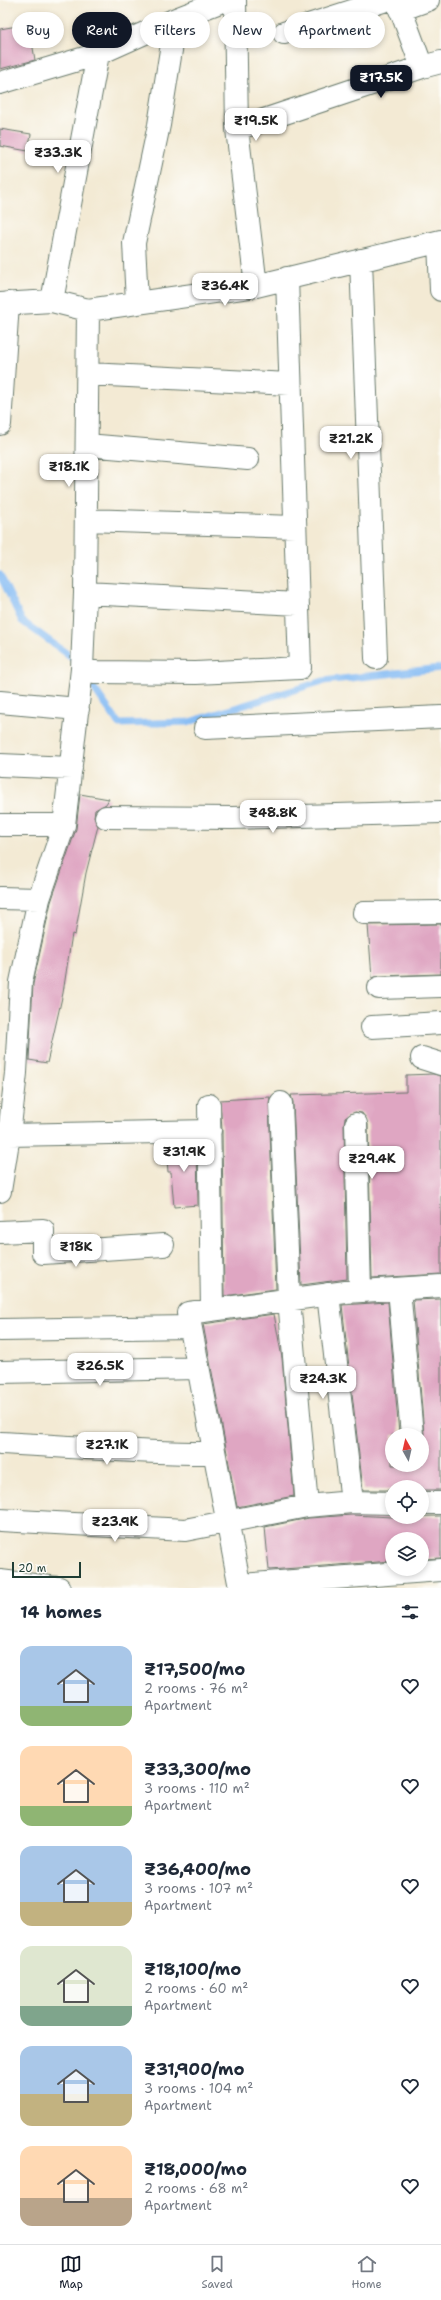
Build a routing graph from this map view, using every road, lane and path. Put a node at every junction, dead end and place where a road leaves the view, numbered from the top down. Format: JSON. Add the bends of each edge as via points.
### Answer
{"nodes":[{"id":1,"x":226,"y":0,"type":"edge"},
{"id":2,"x":235,"y":0,"type":"edge"},
{"id":3,"x":428,"y":0,"type":"edge"},
{"id":4,"x":395,"y":3,"type":"edge"},
{"id":5,"x":194,"y":12,"type":"edge"},
{"id":6,"x":362,"y":12,"type":"edge"},
{"id":7,"x":140,"y":35,"type":"edge"},
{"id":8,"x":171,"y":48,"type":"edge"},
{"id":9,"x":98,"y":54,"type":"junction"},
{"id":10,"x":431,"y":64,"type":"edge"},
{"id":11,"x":0,"y":83,"type":"edge"},
{"id":12,"x":237,"y":129,"type":"junction"},
{"id":13,"x":440,"y":242,"type":"edge"},
{"id":14,"x":361,"y":260,"type":"junction"},
{"id":15,"x":287,"y":278,"type":"junction"},
{"id":16,"x":256,"y":286,"type":"junction"},
{"id":17,"x":441,"y":290,"type":"edge"},
{"id":18,"x":52,"y":301,"type":"junction"},
{"id":19,"x":137,"y":302,"type":"junction"},
{"id":20,"x":4,"y":303,"type":"edge"},
{"id":21,"x":88,"y":310,"type":"junction"},
{"id":22,"x":88,"y":374,"type":"junction"},
{"id":23,"x":290,"y":384,"type":"junction"},
{"id":24,"x":0,"y":424,"type":"edge"},
{"id":25,"x":87,"y":445,"type":"junction"},
{"id":26,"x":248,"y":459,"type":"dead end"},
{"id":27,"x":86,"y":520,"type":"junction"},
{"id":28,"x":295,"y":527,"type":"junction"},
{"id":29,"x":86,"y":593,"type":"junction"},
{"id":30,"x":298,"y":604,"type":"junction"},
{"id":31,"x":376,"y":658,"type":"dead end"},
{"id":32,"x":81,"y":675,"type":"junction"},
{"id":33,"x":0,"y":702,"type":"edge"},
{"id":34,"x":78,"y":709,"type":"junction"},
{"id":35,"x":441,"y":717,"type":"edge"},
{"id":36,"x":205,"y":728,"type":"dead end"},
{"id":37,"x":0,"y":765,"type":"edge"},
{"id":38,"x":71,"y":768,"type":"junction"},
{"id":39,"x":441,"y":812,"type":"edge"},
{"id":40,"x":106,"y":817,"type":"dead end"},
{"id":41,"x":0,"y":825,"type":"edge"},
{"id":42,"x":64,"y":825,"type":"junction"},
{"id":43,"x":0,"y":898,"type":"edge"},
{"id":44,"x":39,"y":899,"type":"junction"},
{"id":45,"x":441,"y":912,"type":"edge"},
{"id":46,"x":364,"y":914,"type":"dead end"},
{"id":47,"x":441,"y":986,"type":"edge"},
{"id":48,"x":379,"y":988,"type":"dead end"},
{"id":49,"x":441,"y":1023,"type":"edge"},
{"id":50,"x":372,"y":1027,"type":"dead end"},
{"id":51,"x":8,"y":1072,"type":"edge"},
{"id":52,"x":281,"y":1103,"type":"dead end"},
{"id":53,"x":209,"y":1105,"type":"dead end"},
{"id":54,"x":356,"y":1124,"type":"dead end"},
{"id":55,"x":210,"y":1131,"type":"junction"},
{"id":56,"x":5,"y":1134,"type":"edge"},
{"id":57,"x":0,"y":1191,"type":"edge"},
{"id":58,"x":0,"y":1232,"type":"edge"},
{"id":59,"x":163,"y":1245,"type":"dead end"},
{"id":60,"x":441,"y":1286,"type":"edge"},
{"id":61,"x":399,"y":1289,"type":"junction"},
{"id":62,"x":360,"y":1291,"type":"junction"},
{"id":63,"x":328,"y":1294,"type":"junction"},
{"id":64,"x":289,"y":1300,"type":"junction"},
{"id":65,"x":212,"y":1310,"type":"junction"},
{"id":66,"x":190,"y":1326,"type":"junction"},
{"id":67,"x":0,"y":1330,"type":"edge"},
{"id":68,"x":198,"y":1368,"type":"junction"},
{"id":69,"x":0,"y":1372,"type":"edge"},
{"id":70,"x":411,"y":1428,"type":"edge"},
{"id":71,"x":0,"y":1443,"type":"edge"},
{"id":72,"x":214,"y":1453,"type":"junction"},
{"id":73,"x":352,"y":1502,"type":"junction"},
{"id":74,"x":385,"y":1502,"type":"edge"},
{"id":75,"x":429,"y":1503,"type":"edge"},
{"id":76,"x":441,"y":1503,"type":"edge"},
{"id":77,"x":308,"y":1506,"type":"junction"},
{"id":78,"x":0,"y":1520,"type":"edge"},
{"id":79,"x":228,"y":1523,"type":"junction"},
{"id":80,"x":441,"y":1570,"type":"edge"},
{"id":81,"x":0,"y":1581,"type":"edge"},
{"id":82,"x":240,"y":1587,"type":"edge"},
{"id":83,"x":59,"y":1588,"type":"edge"}],
"edges":[{"from":1,"to":5,"type":"street"},
{"from":2,"to":12,"type":"street"},
{"from":3,"to":4,"type":"street"},
{"from":4,"to":6,"type":"street"},
{"from":4,"to":10,"type":"street"},
{"from":7,"to":9,"type":"street"},
{"from":8,"to":19,"type":"street","via":[[159,125],[134,243]]},
{"from":9,"to":11,"type":"street"},
{"from":9,"to":18,"type":"street"},
{"from":10,"to":12,"type":"street"},
{"from":12,"to":16,"type":"street"},
{"from":13,"to":14,"type":"street"},
{"from":13,"to":17,"type":"street"},
{"from":14,"to":15,"type":"street"},
{"from":14,"to":31,"type":"street"},
{"from":15,"to":16,"type":"street"},
{"from":15,"to":23,"type":"street"},
{"from":16,"to":19,"type":"street"},
{"from":18,"to":20,"type":"street"},
{"from":18,"to":21,"type":"street"},
{"from":19,"to":21,"type":"street"},
{"from":20,"to":24,"type":"street"},
{"from":21,"to":22,"type":"street"},
{"from":22,"to":23,"type":"street"},
{"from":22,"to":25,"type":"street"},
{"from":23,"to":28,"type":"street"},
{"from":25,"to":26,"type":"street"},
{"from":25,"to":27,"type":"street"},
{"from":27,"to":28,"type":"street"},
{"from":27,"to":29,"type":"street"},
{"from":28,"to":30,"type":"street"},
{"from":29,"to":30,"type":"street"},
{"from":29,"to":32,"type":"street"},
{"from":30,"to":32,"type":"street","via":[[300,668],[196,673],[95,672]]},
{"from":32,"to":34,"type":"street"},
{"from":33,"to":34,"type":"street"},
{"from":34,"to":38,"type":"street"},
{"from":35,"to":36,"type":"street"},
{"from":37,"to":38,"type":"street"},
{"from":38,"to":42,"type":"street"},
{"from":39,"to":40,"type":"street","via":[[232,818]]},
{"from":41,"to":42,"type":"street"},
{"from":42,"to":44,"type":"street"},
{"from":43,"to":44,"type":"street"},
{"from":44,"to":51,"type":"street","via":[[21,982]]},
{"from":45,"to":46,"type":"street"},
{"from":47,"to":48,"type":"street"},
{"from":49,"to":50,"type":"street"},
{"from":51,"to":56,"type":"street"},
{"from":52,"to":64,"type":"street"},
{"from":53,"to":55,"type":"street"},
{"from":54,"to":62,"type":"street"},
{"from":55,"to":56,"type":"street"},
{"from":55,"to":65,"type":"street"},
{"from":56,"to":57,"type":"street"},
{"from":58,"to":59,"type":"street","via":[[43,1230],[43,1253]]},
{"from":60,"to":61,"type":"street"},
{"from":61,"to":62,"type":"street"},
{"from":61,"to":70,"type":"street"},
{"from":62,"to":63,"type":"street"},
{"from":63,"to":64,"type":"street"},
{"from":63,"to":73,"type":"street"},
{"from":64,"to":65,"type":"street"},
{"from":64,"to":77,"type":"street"},
{"from":65,"to":66,"type":"street","via":[[188,1313]]},
{"from":66,"to":67,"type":"street"},
{"from":66,"to":68,"type":"street"},
{"from":68,"to":69,"type":"street"},
{"from":68,"to":72,"type":"street"},
{"from":71,"to":72,"type":"street","via":[[72,1446],[157,1454]]},
{"from":72,"to":79,"type":"street"},
{"from":73,"to":74,"type":"street"},
{"from":73,"to":77,"type":"street"},
{"from":75,"to":76,"type":"street"},
{"from":77,"to":79,"type":"street"},
{"from":78,"to":79,"type":"street","via":[[185,1530]]},
{"from":79,"to":82,"type":"street"},
{"from":80,"to":82,"type":"street"},
{"from":81,"to":83,"type":"street"}]}
